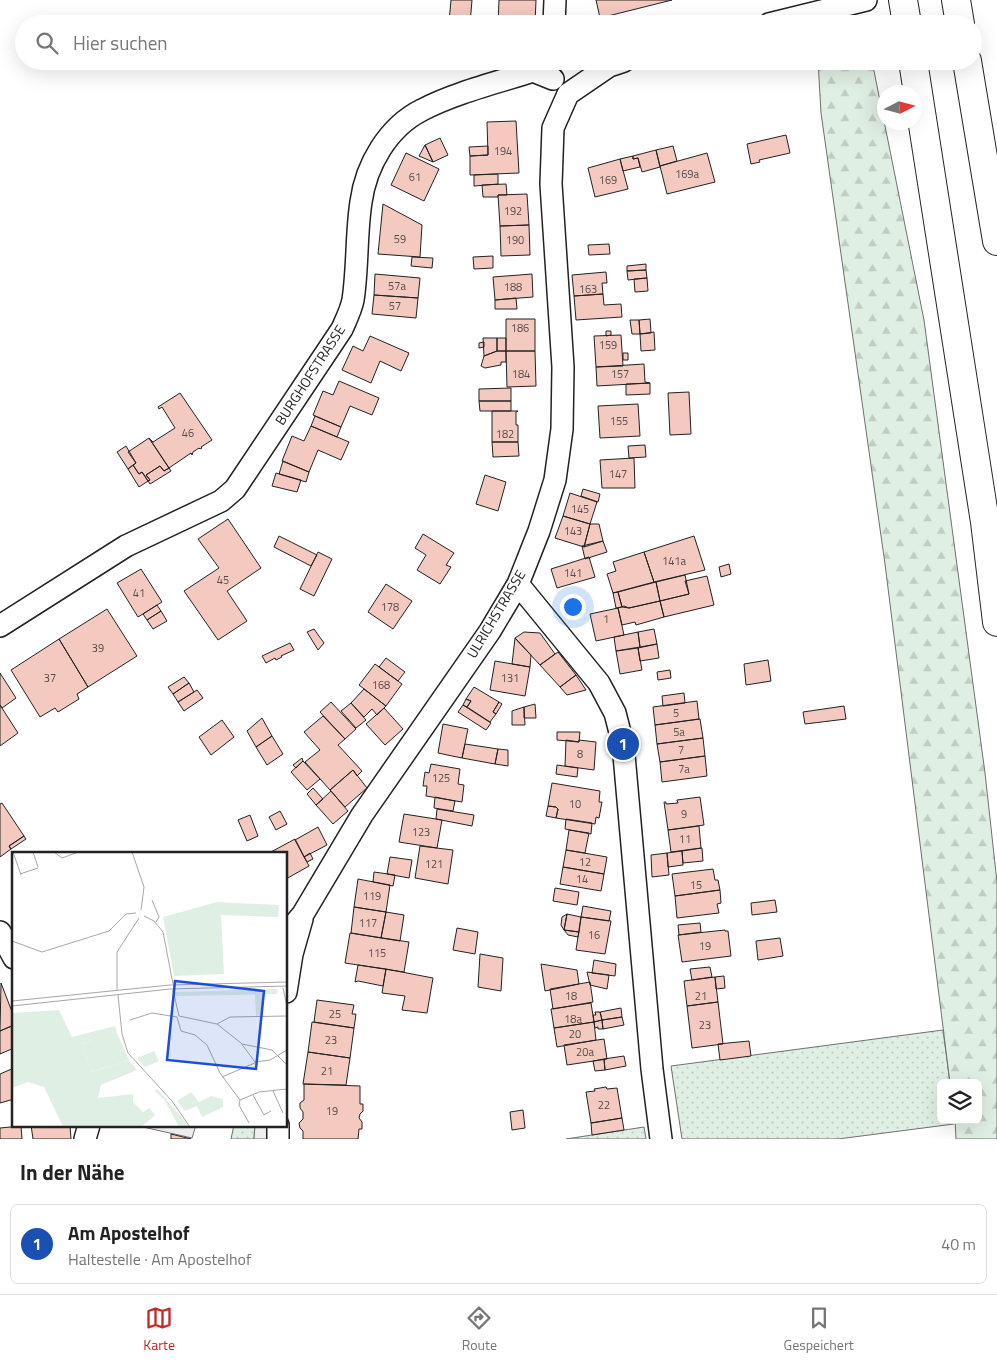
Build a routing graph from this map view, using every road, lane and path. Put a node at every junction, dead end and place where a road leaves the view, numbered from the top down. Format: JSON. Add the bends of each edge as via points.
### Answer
{"nodes":[{"id":1,"x":555,"y":0,"type":"edge"},
{"id":2,"x":866,"y":0,"type":"edge"},
{"id":3,"x":903,"y":0,"type":"edge"},
{"id":4,"x":554,"y":15,"type":"edge"},
{"id":5,"x":805,"y":15,"type":"edge"},
{"id":6,"x":906,"y":15,"type":"edge"},
{"id":7,"x":553,"y":70,"type":"edge"},
{"id":8,"x":603,"y":70,"type":"edge"},
{"id":9,"x":914,"y":70,"type":"edge"},
{"id":10,"x":968,"y":70,"type":"edge"},
{"id":11,"x":568,"y":94,"type":"junction"},
{"id":12,"x":997,"y":241,"type":"edge"},
{"id":13,"x":518,"y":584,"type":"junction"},
{"id":14,"x":997,"y":622,"type":"edge"},
{"id":15,"x":0,"y":626,"type":"edge"},
{"id":16,"x":303,"y":914,"type":"junction"},
{"id":17,"x":0,"y":932,"type":"edge"},
{"id":18,"x":288,"y":932,"type":"edge"},
{"id":19,"x":12,"y":954,"type":"edge"},
{"id":20,"x":288,"y":979,"type":"edge"},
{"id":21,"x":278,"y":1126,"type":"edge"},
{"id":22,"x":278,"y":1139,"type":"edge"},
{"id":23,"x":661,"y":1139,"type":"edge"}],
"edges":[{"from":1,"to":4,"type":"street"},
{"from":2,"to":5,"type":"street"},
{"from":3,"to":6,"type":"highway"},
{"from":7,"to":11,"type":"street"},
{"from":7,"to":15,"type":"street","name":"BURGHOFSTRASSE","via":[[533,71],[422,110],[384,143],[366,176],[353,301],[342,329],[235,489],[221,501],[126,546]]},
{"from":8,"to":11,"type":"street"},
{"from":9,"to":14,"type":"highway","via":[[985,522]]},
{"from":10,"to":12,"type":"highway"},
{"from":11,"to":13,"type":"street","name":"ULRICHSTRASSE","via":[[553,128],[551,184],[563,368],[562,428],[555,480]]},
{"from":13,"to":16,"type":"street","name":"ULRICHSTRASSE","via":[[490,631],[362,815]]},
{"from":13,"to":23,"type":"street","via":[[599,683],[615,713],[623,744]]},
{"from":16,"to":18,"type":"street","name":"ULRICHSTRASSE"},
{"from":16,"to":20,"type":"street"},
{"from":17,"to":19,"type":"street"},
{"from":21,"to":22,"type":"street"}]}
